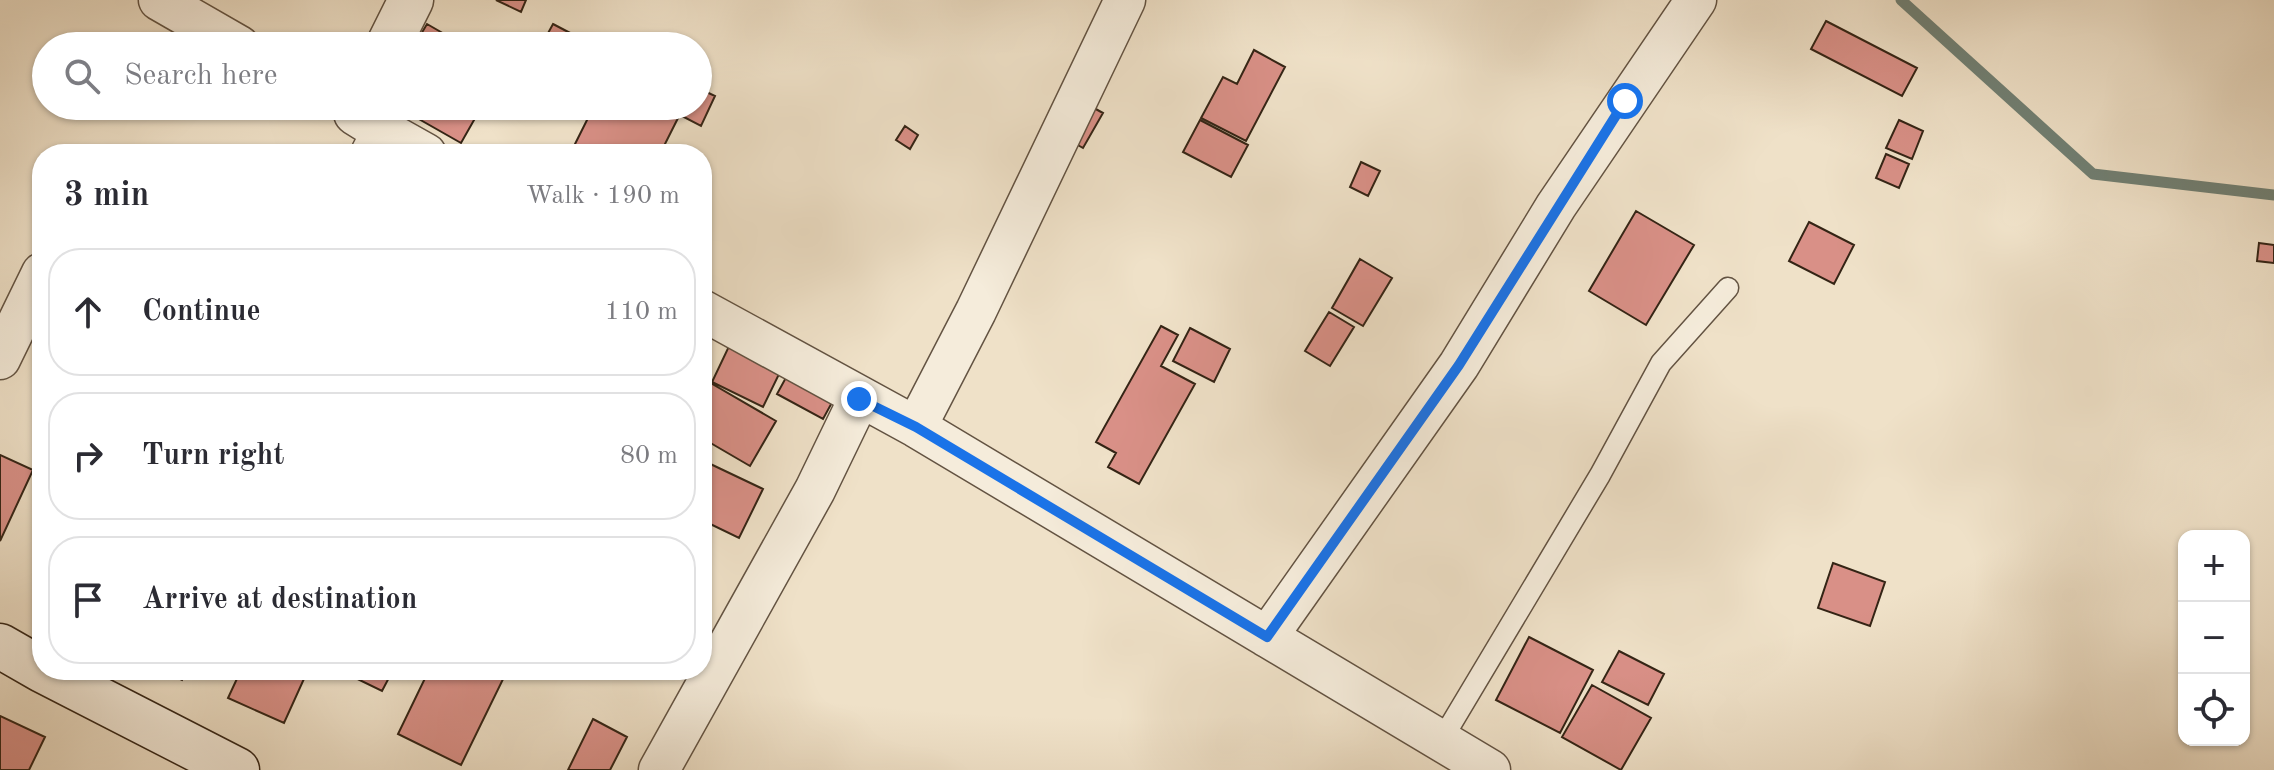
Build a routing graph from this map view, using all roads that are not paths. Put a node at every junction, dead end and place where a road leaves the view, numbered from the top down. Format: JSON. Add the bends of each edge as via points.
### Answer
{"nodes":[{"id":1,"x":159,"y":0,"type":"edge"},
{"id":2,"x":411,"y":0,"type":"edge"},
{"id":3,"x":1125,"y":0,"type":"edge"},
{"id":4,"x":1696,"y":0,"type":"edge"},
{"id":5,"x":215,"y":32,"type":"edge"},
{"id":6,"x":395,"y":32,"type":"edge"},
{"id":7,"x":363,"y":122,"type":"edge"},
{"id":8,"x":406,"y":144,"type":"edge"},
{"id":9,"x":1728,"y":288,"type":"dead end"},
{"id":10,"x":32,"y":293,"type":"edge"},
{"id":11,"x":712,"y":316,"type":"edge"},
{"id":12,"x":0,"y":359,"type":"edge"},
{"id":13,"x":859,"y":399,"type":"junction"},
{"id":14,"x":916,"y":427,"type":"junction"},
{"id":15,"x":1267,"y":637,"type":"junction"},
{"id":16,"x":0,"y":646,"type":"edge"},
{"id":17,"x":32,"y":664,"type":"edge"},
{"id":18,"x":712,"y":675,"type":"edge"},
{"id":19,"x":709,"y":680,"type":"edge"},
{"id":20,"x":97,"y":684,"type":"edge"},
{"id":21,"x":1441,"y":741,"type":"junction"},
{"id":22,"x":237,"y":770,"type":"edge"},
{"id":23,"x":659,"y":770,"type":"edge"},
{"id":24,"x":1490,"y":770,"type":"edge"}],
"edges":[{"from":1,"to":5,"type":"street"},
{"from":2,"to":6,"type":"main road"},
{"from":3,"to":14,"type":"street"},
{"from":4,"to":15,"type":"street","via":[[1556,206],[1459,365]]},
{"from":7,"to":8,"type":"street"},
{"from":9,"to":21,"type":"lane","via":[[1661,363]]},
{"from":10,"to":12,"type":"street"},
{"from":11,"to":13,"type":"street"},
{"from":13,"to":14,"type":"street"},
{"from":13,"to":18,"type":"street"},
{"from":14,"to":15,"type":"street"},
{"from":15,"to":21,"type":"street"},
{"from":16,"to":17,"type":"main road"},
{"from":19,"to":23,"type":"street"},
{"from":20,"to":22,"type":"main road"},
{"from":21,"to":24,"type":"street"}]}
